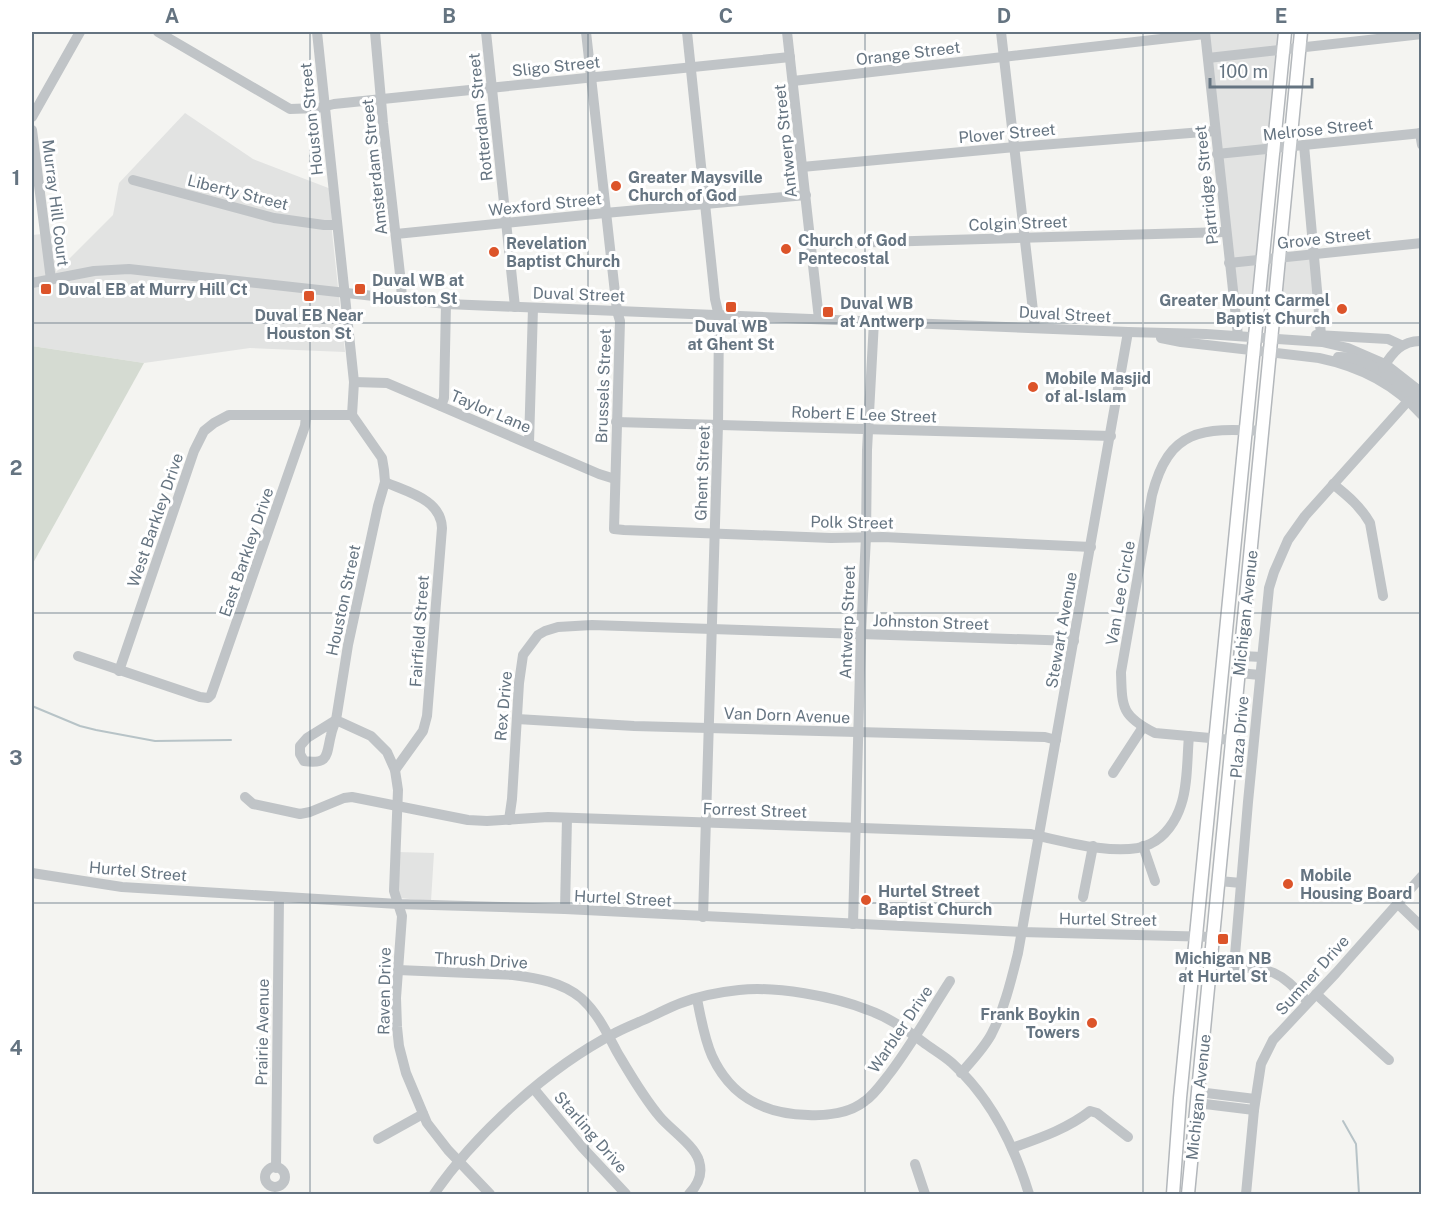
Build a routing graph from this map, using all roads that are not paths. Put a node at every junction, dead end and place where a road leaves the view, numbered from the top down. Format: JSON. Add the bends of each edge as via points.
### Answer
{"nodes":[{"id":1,"x":80,"y":32,"type":"edge"},
{"id":2,"x":158,"y":32,"type":"edge"},
{"id":3,"x":317,"y":32,"type":"edge"},
{"id":4,"x":375,"y":32,"type":"edge"},
{"id":5,"x":486,"y":32,"type":"edge"},
{"id":6,"x":586,"y":32,"type":"edge"},
{"id":7,"x":687,"y":32,"type":"edge"},
{"id":8,"x":788,"y":32,"type":"edge"},
{"id":9,"x":1001,"y":32,"type":"edge"},
{"id":10,"x":1286,"y":32,"type":"edge"},
{"id":11,"x":1302,"y":32,"type":"edge"},
{"id":12,"x":1205,"y":33,"type":"edge"},
{"id":13,"x":1422,"y":34,"type":"edge"},
{"id":14,"x":1300,"y":47,"type":"junction"},
{"id":15,"x":1284,"y":49,"type":"junction"},
{"id":16,"x":790,"y":57,"type":"junction"},
{"id":17,"x":1004,"y":57,"type":"junction"},
{"id":18,"x":1208,"y":58,"type":"junction"},
{"id":19,"x":691,"y":68,"type":"junction"},
{"id":20,"x":591,"y":78,"type":"junction"},
{"id":21,"x":793,"y":81,"type":"junction"},
{"id":22,"x":492,"y":88,"type":"junction"},
{"id":23,"x":381,"y":100,"type":"junction"},
{"id":24,"x":325,"y":106,"type":"junction"},
{"id":25,"x":32,"y":117,"type":"edge"},
{"id":26,"x":32,"y":130,"type":"edge"},
{"id":27,"x":1215,"y":130,"type":"junction"},
{"id":28,"x":1421,"y":133,"type":"edge"},
{"id":29,"x":1304,"y":145,"type":"junction"},
{"id":30,"x":1422,"y":145,"type":"edge"},
{"id":31,"x":1014,"y":147,"type":"junction"},
{"id":32,"x":1291,"y":147,"type":"junction"},
{"id":33,"x":1275,"y":148,"type":"junction"},
{"id":34,"x":1217,"y":154,"type":"junction"},
{"id":35,"x":802,"y":167,"type":"junction"},
{"id":36,"x":133,"y":180,"type":"dead end"},
{"id":37,"x":806,"y":195,"type":"junction"},
{"id":38,"x":706,"y":204,"type":"junction"},
{"id":39,"x":605,"y":213,"type":"junction"},
{"id":40,"x":1268,"y":216,"type":"junction"},
{"id":41,"x":1283,"y":219,"type":"junction"},
{"id":42,"x":507,"y":222,"type":"junction"},
{"id":43,"x":337,"y":225,"type":"junction"},
{"id":44,"x":1225,"y":232,"type":"junction"},
{"id":45,"x":396,"y":234,"type":"junction"},
{"id":46,"x":1025,"y":238,"type":"junction"},
{"id":47,"x":1422,"y":243,"type":"edge"},
{"id":48,"x":811,"y":244,"type":"junction"},
{"id":49,"x":1314,"y":255,"type":"junction"},
{"id":50,"x":1279,"y":258,"type":"junction"},
{"id":51,"x":1263,"y":260,"type":"junction"},
{"id":52,"x":1229,"y":263,"type":"junction"},
{"id":53,"x":51,"y":280,"type":"junction"},
{"id":54,"x":32,"y":283,"type":"edge"},
{"id":55,"x":345,"y":294,"type":"junction"},
{"id":56,"x":402,"y":300,"type":"junction"},
{"id":57,"x":447,"y":304,"type":"junction"},
{"id":58,"x":514,"y":307,"type":"junction"},
{"id":59,"x":533,"y":308,"type":"junction"},
{"id":60,"x":617,"y":311,"type":"junction"},
{"id":61,"x":719,"y":316,"type":"junction"},
{"id":62,"x":819,"y":319,"type":"junction"},
{"id":63,"x":874,"y":321,"type":"junction"},
{"id":64,"x":1035,"y":327,"type":"junction"},
{"id":65,"x":1128,"y":332,"type":"junction"},
{"id":66,"x":1322,"y":335,"type":"junction"},
{"id":67,"x":1238,"y":336,"type":"junction"},
{"id":68,"x":1256,"y":337,"type":"junction"},
{"id":69,"x":1272,"y":338,"type":"junction"},
{"id":70,"x":1298,"y":340,"type":"junction"},
{"id":71,"x":1422,"y":340,"type":"edge"},
{"id":72,"x":1401,"y":345,"type":"junction"},
{"id":73,"x":1255,"y":351,"type":"junction"},
{"id":74,"x":1271,"y":352,"type":"junction"},
{"id":75,"x":1319,"y":358,"type":"junction"},
{"id":76,"x":1383,"y":368,"type":"junction"},
{"id":77,"x":354,"y":382,"type":"junction"},
{"id":78,"x":1422,"y":393,"type":"edge"},
{"id":79,"x":1408,"y":401,"type":"junction"},
{"id":80,"x":1422,"y":404,"type":"edge"},
{"id":81,"x":441,"y":406,"type":"junction"},
{"id":82,"x":306,"y":415,"type":"junction"},
{"id":83,"x":352,"y":415,"type":"junction"},
{"id":84,"x":1422,"y":415,"type":"edge"},
{"id":85,"x":616,"y":422,"type":"junction"},
{"id":86,"x":718,"y":424,"type":"junction"},
{"id":87,"x":868,"y":429,"type":"junction"},
{"id":88,"x":1247,"y":430,"type":"junction"},
{"id":89,"x":1263,"y":430,"type":"junction"},
{"id":90,"x":1111,"y":436,"type":"junction"},
{"id":91,"x":529,"y":444,"type":"junction"},
{"id":92,"x":615,"y":479,"type":"junction"},
{"id":93,"x":385,"y":482,"type":"junction"},
{"id":94,"x":1333,"y":484,"type":"junction"},
{"id":95,"x":614,"y":528,"type":"joint"},
{"id":96,"x":715,"y":533,"type":"junction"},
{"id":97,"x":866,"y":537,"type":"junction"},
{"id":98,"x":1091,"y":547,"type":"junction"},
{"id":99,"x":1383,"y":596,"type":"dead end"},
{"id":100,"x":643,"y":627,"type":"joint"},
{"id":101,"x":711,"y":630,"type":"junction"},
{"id":102,"x":861,"y":634,"type":"junction"},
{"id":103,"x":1074,"y":641,"type":"junction"},
{"id":104,"x":78,"y":656,"type":"dead end"},
{"id":105,"x":1241,"y":656,"type":"junction"},
{"id":106,"x":1262,"y":657,"type":"junction"},
{"id":107,"x":119,"y":671,"type":"junction"},
{"id":108,"x":1239,"y":673,"type":"junction"},
{"id":109,"x":1260,"y":675,"type":"junction"},
{"id":110,"x":517,"y":719,"type":"junction"},
{"id":111,"x":708,"y":727,"type":"junction"},
{"id":112,"x":1143,"y":727,"type":"junction"},
{"id":113,"x":859,"y":732,"type":"junction"},
{"id":114,"x":1189,"y":736,"type":"junction"},
{"id":115,"x":1216,"y":738,"type":"junction"},
{"id":116,"x":1056,"y":740,"type":"junction"},
{"id":117,"x":1232,"y":740,"type":"junction"},
{"id":118,"x":395,"y":770,"type":"junction"},
{"id":119,"x":1113,"y":773,"type":"dead end"},
{"id":120,"x":245,"y":797,"type":"dead end"},
{"id":121,"x":397,"y":804,"type":"junction"},
{"id":122,"x":567,"y":818,"type":"junction"},
{"id":123,"x":509,"y":820,"type":"junction"},
{"id":124,"x":705,"y":823,"type":"junction"},
{"id":125,"x":856,"y":828,"type":"junction"},
{"id":126,"x":1039,"y":836,"type":"junction"},
{"id":127,"x":1093,"y":846,"type":"junction"},
{"id":128,"x":1143,"y":846,"type":"junction"},
{"id":129,"x":32,"y":873,"type":"edge"},
{"id":130,"x":1422,"y":876,"type":"edge"},
{"id":131,"x":1155,"y":881,"type":"dead end"},
{"id":132,"x":1219,"y":881,"type":"junction"},
{"id":133,"x":1241,"y":883,"type":"junction"},
{"id":134,"x":279,"y":897,"type":"junction"},
{"id":135,"x":1083,"y":897,"type":"dead end"},
{"id":136,"x":1397,"y":903,"type":"junction"},
{"id":137,"x":398,"y":904,"type":"junction"},
{"id":138,"x":565,"y":909,"type":"junction"},
{"id":139,"x":703,"y":917,"type":"junction"},
{"id":140,"x":854,"y":924,"type":"junction"},
{"id":141,"x":1422,"y":927,"type":"edge"},
{"id":142,"x":1022,"y":932,"type":"junction"},
{"id":143,"x":1197,"y":936,"type":"junction"},
{"id":144,"x":1214,"y":937,"type":"junction"},
{"id":145,"x":398,"y":970,"type":"junction"},
{"id":146,"x":950,"y":981,"type":"dead end"},
{"id":147,"x":1312,"y":998,"type":"junction"},
{"id":148,"x":697,"y":999,"type":"junction"},
{"id":149,"x":915,"y":1036,"type":"junction"},
{"id":150,"x":609,"y":1037,"type":"junction"},
{"id":151,"x":1389,"y":1060,"type":"dead end"},
{"id":152,"x":961,"y":1073,"type":"junction"},
{"id":153,"x":534,"y":1089,"type":"junction"},
{"id":154,"x":1198,"y":1098,"type":"junction"},
{"id":155,"x":1254,"y":1104,"type":"junction"},
{"id":156,"x":423,"y":1114,"type":"junction"},
{"id":157,"x":1128,"y":1137,"type":"dead end"},
{"id":158,"x":378,"y":1139,"type":"dead end"},
{"id":159,"x":1012,"y":1148,"type":"junction"},
{"id":160,"x":459,"y":1162,"type":"junction"},
{"id":161,"x":915,"y":1164,"type":"dead end"},
{"id":162,"x":276,"y":1168,"type":"dead end"},
{"id":163,"x":434,"y":1194,"type":"edge"},
{"id":164,"x":490,"y":1194,"type":"edge"},
{"id":165,"x":626,"y":1194,"type":"edge"},
{"id":166,"x":689,"y":1194,"type":"edge"},
{"id":167,"x":925,"y":1194,"type":"edge"},
{"id":168,"x":1029,"y":1194,"type":"edge"},
{"id":169,"x":1173,"y":1194,"type":"edge"},
{"id":170,"x":1188,"y":1194,"type":"edge"},
{"id":171,"x":1246,"y":1194,"type":"edge"}],
"edges":[{"from":1,"to":25,"type":"street"},
{"from":2,"to":24,"type":"street","name":"Sligo Street","via":[[290,109]]},
{"from":3,"to":24,"type":"street","name":"Houston Street"},
{"from":4,"to":23,"type":"street","name":"Amsterdam Street"},
{"from":5,"to":22,"type":"street","name":"Rotterdam Street"},
{"from":6,"to":20,"type":"street","name":"Brussels Street"},
{"from":7,"to":19,"type":"street","name":"Ghent Street"},
{"from":8,"to":16,"type":"street","name":"Antwerp Street"},
{"from":9,"to":17,"type":"street"},
{"from":10,"to":15,"type":"main road","name":"Michigan Avenue"},
{"from":11,"to":14,"type":"main road","name":"Michigan Avenue"},
{"from":12,"to":17,"type":"street","name":"Orange Street"},
{"from":12,"to":18,"type":"street","name":"Partridge Street"},
{"from":13,"to":14,"type":"street"},
{"from":14,"to":15,"type":"street"},
{"from":14,"to":32,"type":"main road","name":"Michigan Avenue"},
{"from":15,"to":18,"type":"street"},
{"from":15,"to":33,"type":"main road","name":"Michigan Avenue"},
{"from":16,"to":19,"type":"street","name":"Sligo Street"},
{"from":16,"to":21,"type":"street","name":"Antwerp Street"},
{"from":17,"to":21,"type":"street","name":"Orange Street"},
{"from":17,"to":31,"type":"street"},
{"from":18,"to":27,"type":"street","name":"Partridge Street"},
{"from":19,"to":20,"type":"street","name":"Sligo Street"},
{"from":19,"to":38,"type":"street","name":"Ghent Street"},
{"from":20,"to":22,"type":"street","name":"Sligo Street"},
{"from":20,"to":39,"type":"street","name":"Brussels Street"},
{"from":21,"to":35,"type":"street","name":"Antwerp Street"},
{"from":22,"to":23,"type":"street","name":"Sligo Street"},
{"from":22,"to":42,"type":"street","name":"Rotterdam Street"},
{"from":23,"to":24,"type":"street","name":"Sligo Street"},
{"from":23,"to":45,"type":"street","name":"Amsterdam Street"},
{"from":24,"to":43,"type":"street","name":"Houston Street"},
{"from":26,"to":53,"type":"street","name":"Murray Hill Court"},
{"from":27,"to":31,"type":"street","name":"Plover Street"},
{"from":27,"to":34,"type":"street","name":"Partridge Street"},
{"from":28,"to":29,"type":"street","name":"Melrose Street"},
{"from":28,"to":30,"type":"street"},
{"from":29,"to":32,"type":"street","name":"Melrose Street"},
{"from":29,"to":49,"type":"street"},
{"from":31,"to":35,"type":"street","name":"Plover Street"},
{"from":31,"to":46,"type":"street"},
{"from":32,"to":33,"type":"street","name":"Melrose Street"},
{"from":32,"to":41,"type":"main road","name":"Michigan Avenue"},
{"from":33,"to":34,"type":"street","name":"Melrose Street"},
{"from":33,"to":40,"type":"main road","name":"Michigan Avenue"},
{"from":34,"to":44,"type":"street","name":"Partridge Street"},
{"from":35,"to":37,"type":"street","name":"Antwerp Street"},
{"from":36,"to":43,"type":"street","name":"Liberty Street","via":[[274,218]]},
{"from":37,"to":38,"type":"street","name":"Wexford Street"},
{"from":37,"to":48,"type":"street","name":"Antwerp Street"},
{"from":38,"to":39,"type":"street","name":"Wexford Street"},
{"from":38,"to":61,"type":"street","name":"Ghent Street"},
{"from":39,"to":42,"type":"street","name":"Wexford Street"},
{"from":39,"to":60,"type":"street","name":"Brussels Street"},
{"from":40,"to":41,"type":"main road"},
{"from":40,"to":51,"type":"main road","name":"Michigan Avenue"},
{"from":41,"to":50,"type":"main road","name":"Michigan Avenue"},
{"from":42,"to":45,"type":"street","name":"Wexford Street"},
{"from":42,"to":58,"type":"street","name":"Rotterdam Street"},
{"from":43,"to":55,"type":"street","name":"Houston Street"},
{"from":44,"to":46,"type":"street","name":"Colgin Street"},
{"from":44,"to":52,"type":"street","name":"Partridge Street"},
{"from":45,"to":56,"type":"street","name":"Amsterdam Street"},
{"from":46,"to":48,"type":"street","name":"Colgin Street"},
{"from":46,"to":64,"type":"street"},
{"from":47,"to":49,"type":"street","name":"Grove Street"},
{"from":48,"to":62,"type":"street","name":"Antwerp Street"},
{"from":49,"to":50,"type":"street","name":"Grove Street"},
{"from":49,"to":66,"type":"street"},
{"from":50,"to":51,"type":"street","name":"Grove Street"},
{"from":50,"to":69,"type":"main road","name":"Michigan Avenue"},
{"from":51,"to":52,"type":"street","name":"Grove Street"},
{"from":51,"to":68,"type":"main road","name":"Michigan Avenue"},
{"from":52,"to":67,"type":"street","name":"Partridge Street"},
{"from":53,"to":54,"type":"street","name":"Duval Street"},
{"from":53,"to":55,"type":"street","name":"Duval Street","via":[[129,269]]},
{"from":55,"to":56,"type":"street","name":"Duval Street"},
{"from":55,"to":77,"type":"street","name":"Houston Street"},
{"from":56,"to":57,"type":"street","name":"Duval Street"},
{"from":57,"to":58,"type":"street","name":"Duval Street"},
{"from":57,"to":81,"type":"street"},
{"from":58,"to":59,"type":"street","name":"Duval Street"},
{"from":59,"to":60,"type":"street","name":"Duval Street"},
{"from":59,"to":91,"type":"street"},
{"from":60,"to":61,"type":"street","name":"Duval Street"},
{"from":60,"to":85,"type":"street","name":"Brussels Street","via":[[620,321]]},
{"from":61,"to":62,"type":"street","name":"Duval Street"},
{"from":61,"to":86,"type":"street","name":"Ghent Street"},
{"from":62,"to":63,"type":"street","name":"Duval Street"},
{"from":63,"to":64,"type":"street","name":"Duval Street"},
{"from":63,"to":87,"type":"street","name":"Antwerp Street"},
{"from":64,"to":65,"type":"street","name":"Duval Street"},
{"from":65,"to":67,"type":"street","name":"Duval Street"},
{"from":65,"to":73,"type":"street","name":"Duval Street"},
{"from":65,"to":90,"type":"street","name":"Stewart Avenue"},
{"from":66,"to":70,"type":"street","via":[[1302,334]]},
{"from":66,"to":72,"type":"street","via":[[1388,339]]},
{"from":67,"to":68,"type":"street","name":"Duval Street"},
{"from":68,"to":69,"type":"street","name":"Duval Street"},
{"from":68,"to":73,"type":"main road","name":"Michigan Avenue"},
{"from":69,"to":70,"type":"street","name":"Duval Street"},
{"from":69,"to":74,"type":"main road","name":"Michigan Avenue"},
{"from":70,"to":76,"type":"street","name":"Duval Street","via":[[1348,348]]},
{"from":71,"to":72,"type":"street"},
{"from":72,"to":76,"type":"street"},
{"from":73,"to":74,"type":"street","name":"Duval Street"},
{"from":73,"to":88,"type":"main road","name":"Michigan Avenue"},
{"from":74,"to":75,"type":"street","name":"Duval Street"},
{"from":74,"to":89,"type":"main road","name":"Michigan Avenue"},
{"from":75,"to":76,"type":"street","via":[[1352,358]]},
{"from":75,"to":79,"type":"street","name":"Duval Street","via":[[1356,368]]},
{"from":76,"to":78,"type":"street","name":"Duval Street"},
{"from":76,"to":80,"type":"street"},
{"from":77,"to":81,"type":"street","name":"Taylor Lane","via":[[387,383]]},
{"from":77,"to":83,"type":"street","name":"Houston Street"},
{"from":79,"to":84,"type":"street","name":"Duval Street"},
{"from":79,"to":94,"type":"street","name":"Plaza Drive"},
{"from":81,"to":91,"type":"street","name":"Taylor Lane"},
{"from":82,"to":83,"type":"street","name":"West Barkley Drive"},
{"from":82,"to":107,"type":"street","name":"West Barkley Drive","via":[[229,415],[204,431]]},
{"from":82,"to":107,"type":"street","name":"East Barkley Drive","via":[[214,691],[208,698],[200,698]]},
{"from":83,"to":93,"type":"street","name":"Houston Street","via":[[382,458]]},
{"from":85,"to":86,"type":"street","name":"Robert E Lee Street"},
{"from":85,"to":92,"type":"street","name":"Brussels Street"},
{"from":86,"to":87,"type":"street","name":"Robert E Lee Street"},
{"from":86,"to":96,"type":"street","name":"Ghent Street"},
{"from":87,"to":90,"type":"street","name":"Robert E Lee Street"},
{"from":87,"to":97,"type":"street","name":"Antwerp Street"},
{"from":88,"to":89,"type":"street","name":"Van Lee Circle"},
{"from":88,"to":112,"type":"street","name":"Van Lee Circle","via":[[1204,432],[1180,442],[1170,452],[1155,482],[1121,672],[1124,709]]},
{"from":88,"to":115,"type":"main road","name":"Michigan Avenue"},
{"from":89,"to":105,"type":"main road","name":"Michigan Avenue"},
{"from":90,"to":98,"type":"street","name":"Stewart Avenue"},
{"from":91,"to":92,"type":"street","name":"Taylor Lane"},
{"from":92,"to":95,"type":"street","name":"Brussels Street"},
{"from":93,"to":118,"type":"street","name":"Houston Street","via":[[348,645],[336,720],[371,736],[387,752]]},
{"from":93,"to":118,"type":"street","name":"Fairfield Street","via":[[426,500],[442,520],[427,716],[423,731]]},
{"from":94,"to":99,"type":"street","via":[[1354,501],[1370,523]]},
{"from":94,"to":106,"type":"street","name":"Plaza Drive","via":[[1305,516],[1281,555],[1269,588]]},
{"from":95,"to":96,"type":"street","name":"Polk Street"},
{"from":96,"to":97,"type":"street","name":"Polk Street"},
{"from":96,"to":101,"type":"street","name":"Ghent Street"},
{"from":97,"to":98,"type":"street","name":"Polk Street"},
{"from":97,"to":102,"type":"street","name":"Antwerp Street"},
{"from":98,"to":103,"type":"street","name":"Stewart Avenue"},
{"from":100,"to":101,"type":"street","name":"Johnston Street"},
{"from":100,"to":110,"type":"street","name":"Rex Drive","via":[[570,625],[538,635],[523,655]]},
{"from":101,"to":102,"type":"street","name":"Johnston Street"},
{"from":101,"to":111,"type":"street","name":"Ghent Street"},
{"from":102,"to":103,"type":"street","name":"Johnston Street"},
{"from":102,"to":113,"type":"street","name":"Antwerp Street"},
{"from":103,"to":116,"type":"street","name":"Stewart Avenue"},
{"from":104,"to":107,"type":"street"},
{"from":105,"to":106,"type":"street"},
{"from":105,"to":108,"type":"main road","name":"Michigan Avenue"},
{"from":106,"to":109,"type":"street","name":"Plaza Drive"},
{"from":108,"to":109,"type":"street"},
{"from":108,"to":117,"type":"main road","name":"Michigan Avenue"},
{"from":109,"to":133,"type":"street","name":"Plaza Drive"},
{"from":110,"to":111,"type":"street","name":"Van Dorn Avenue"},
{"from":110,"to":123,"type":"street","name":"Rex Drive"},
{"from":111,"to":113,"type":"street","name":"Van Dorn Avenue"},
{"from":111,"to":124,"type":"street","name":"Ghent Street"},
{"from":112,"to":114,"type":"street","via":[[1155,733]]},
{"from":112,"to":119,"type":"street"},
{"from":113,"to":116,"type":"street","name":"Van Dorn Avenue"},
{"from":113,"to":125,"type":"street","name":"Antwerp Street"},
{"from":114,"to":115,"type":"street"},
{"from":114,"to":128,"type":"street","name":"Forrest Street","via":[[1184,791],[1177,816],[1160,838]]},
{"from":115,"to":117,"type":"street"},
{"from":115,"to":143,"type":"main road","name":"Michigan Avenue"},
{"from":116,"to":126,"type":"street","name":"Stewart Avenue"},
{"from":117,"to":132,"type":"main road","name":"Michigan Avenue"},
{"from":118,"to":121,"type":"street"},
{"from":120,"to":121,"type":"street","name":"Forrest Street","via":[[253,804],[300,814],[352,796]]},
{"from":121,"to":123,"type":"street","name":"Forrest Street","via":[[468,820]]},
{"from":121,"to":137,"type":"street","via":[[394,891]]},
{"from":122,"to":123,"type":"street","name":"Forrest Street"},
{"from":122,"to":124,"type":"street","name":"Forrest Street"},
{"from":122,"to":138,"type":"street"},
{"from":124,"to":125,"type":"street","name":"Forrest Street"},
{"from":124,"to":139,"type":"street","name":"Ghent Street"},
{"from":125,"to":126,"type":"street","name":"Forrest Street"},
{"from":125,"to":140,"type":"street","name":"Antwerp Street"},
{"from":126,"to":127,"type":"street","name":"Forrest Street"},
{"from":126,"to":142,"type":"street","name":"Stewart Avenue"},
{"from":127,"to":128,"type":"street","name":"Forrest Street","via":[[1129,850]]},
{"from":127,"to":135,"type":"street"},
{"from":128,"to":131,"type":"street"},
{"from":129,"to":134,"type":"street","name":"Hurtel Street","via":[[122,887]]},
{"from":130,"to":136,"type":"street","name":"Sumner Drive"},
{"from":132,"to":133,"type":"street"},
{"from":132,"to":144,"type":"main road","name":"Michigan Avenue"},
{"from":133,"to":147,"type":"street","name":"Plaza Drive","via":[[1234,967],[1275,974]]},
{"from":134,"to":137,"type":"street","name":"Hurtel Street"},
{"from":134,"to":162,"type":"street","name":"Prairie Avenue"},
{"from":136,"to":141,"type":"street"},
{"from":136,"to":147,"type":"street","name":"Sumner Drive"},
{"from":137,"to":138,"type":"street","name":"Hurtel Street"},
{"from":137,"to":145,"type":"street","name":"Raven Drive","via":[[402,916]]},
{"from":138,"to":139,"type":"street","name":"Hurtel Street"},
{"from":139,"to":140,"type":"street","name":"Hurtel Street"},
{"from":140,"to":142,"type":"street","name":"Hurtel Street"},
{"from":142,"to":143,"type":"street","name":"Hurtel Street"},
{"from":142,"to":152,"type":"street","name":"Stewart Avenue","via":[[1009,988],[991,1035]]},
{"from":143,"to":144,"type":"street","name":"Hurtel Street"},
{"from":143,"to":169,"type":"main road","name":"Michigan Avenue"},
{"from":144,"to":154,"type":"main road","name":"Michigan Avenue"},
{"from":145,"to":150,"type":"street","name":"Thrush Drive","via":[[547,980],[584,1000]]},
{"from":145,"to":156,"type":"street","name":"Raven Drive","via":[[399,1046]]},
{"from":146,"to":149,"type":"street","name":"Warbler Drive"},
{"from":147,"to":151,"type":"street"},
{"from":147,"to":155,"type":"street","name":"Sumner Drive","via":[[1273,1040],[1261,1065]]},
{"from":148,"to":149,"type":"street","via":[[739,990],[801,994],[867,1009]]},
{"from":148,"to":149,"type":"street","name":"Warbler Drive","via":[[704,1032],[722,1073],[744,1097],[777,1112],[835,1113],[865,1101]]},
{"from":148,"to":150,"type":"street","via":[[682,1002]]},
{"from":149,"to":152,"type":"street"},
{"from":150,"to":153,"type":"street"},
{"from":150,"to":166,"type":"street","via":[[659,1116],[699,1160],[700,1178]]},
{"from":152,"to":159,"type":"street","via":[[999,1120]]},
{"from":153,"to":160,"type":"street"},
{"from":153,"to":165,"type":"street","name":"Starling Drive"},
{"from":154,"to":155,"type":"street"},
{"from":154,"to":170,"type":"main road","name":"Michigan Avenue"},
{"from":155,"to":171,"type":"street","name":"Sumner Drive"},
{"from":156,"to":158,"type":"street"},
{"from":156,"to":160,"type":"street","name":"Raven Drive"},
{"from":157,"to":159,"type":"street","via":[[1090,1111],[1068,1126]]},
{"from":159,"to":168,"type":"street"},
{"from":160,"to":163,"type":"street"},
{"from":160,"to":164,"type":"street","name":"Raven Drive"},
{"from":161,"to":167,"type":"street"}]}
